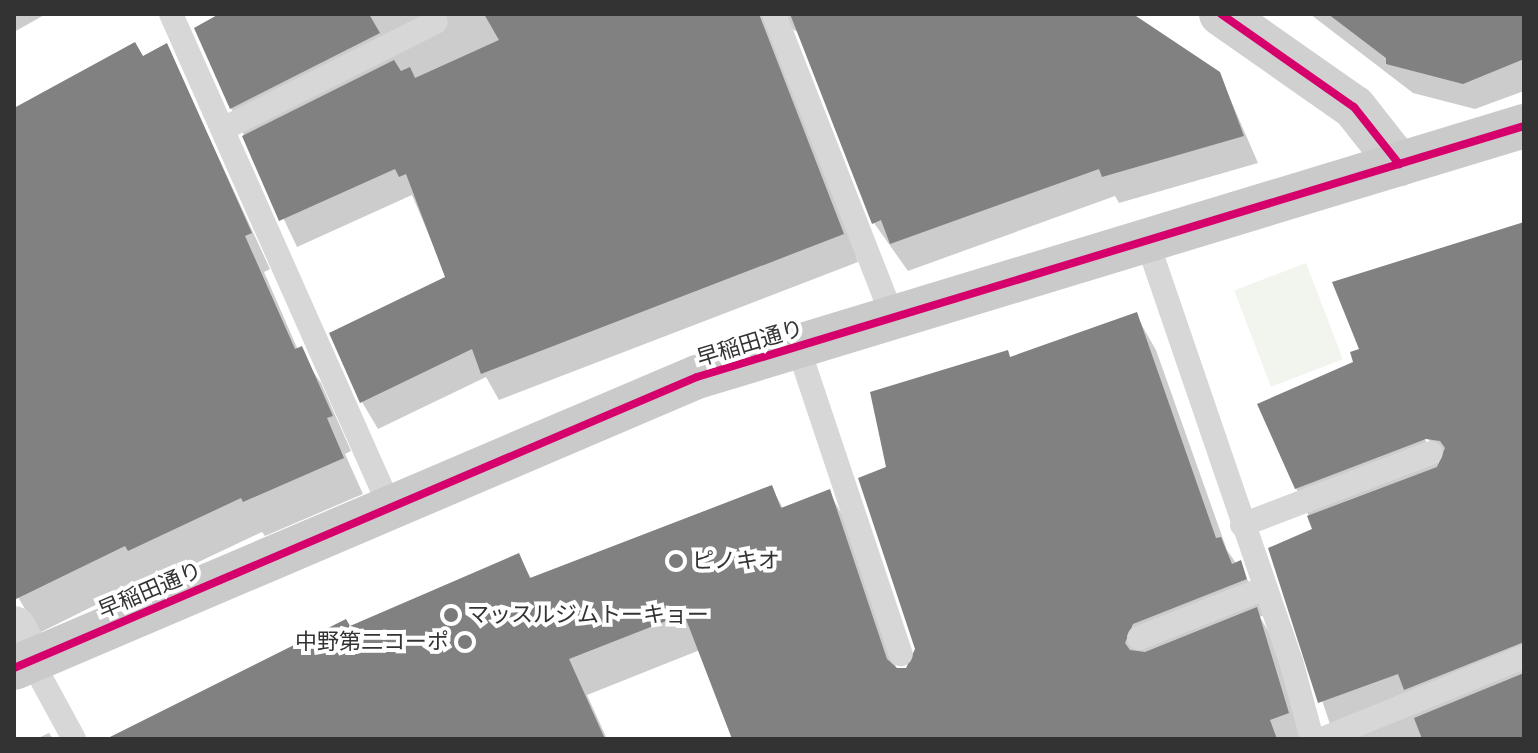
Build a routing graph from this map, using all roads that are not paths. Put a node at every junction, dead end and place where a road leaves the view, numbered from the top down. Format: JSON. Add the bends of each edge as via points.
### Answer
{"nodes":[{"id":1,"x":173,"y":14,"type":"edge"},
{"id":2,"x":774,"y":14,"type":"edge"},
{"id":3,"x":1221,"y":14,"type":"edge"},
{"id":4,"x":436,"y":22,"type":"dead end"},
{"id":5,"x":1524,"y":126,"type":"edge"},
{"id":6,"x":223,"y":129,"type":"junction"},
{"id":7,"x":1399,"y":164,"type":"junction"},
{"id":8,"x":1147,"y":241,"type":"junction"},
{"id":9,"x":893,"y":318,"type":"junction"},
{"id":10,"x":798,"y":347,"type":"junction"},
{"id":11,"x":1431,"y":453,"type":"dead end"},
{"id":12,"x":390,"y":507,"type":"junction"},
{"id":13,"x":1242,"y":525,"type":"junction"},
{"id":14,"x":1265,"y":588,"type":"junction"},
{"id":15,"x":1139,"y":638,"type":"dead end"},
{"id":16,"x":20,"y":652,"type":"edge"},
{"id":17,"x":901,"y":654,"type":"dead end"},
{"id":18,"x":1524,"y":657,"type":"edge"},
{"id":19,"x":74,"y":739,"type":"edge"},
{"id":20,"x":1312,"y":739,"type":"edge"},
{"id":21,"x":1322,"y":739,"type":"edge"}],
"edges":[{"from":1,"to":6,"type":"lane"},
{"from":2,"to":9,"type":"lane"},
{"from":3,"to":7,"type":"street","via":[[1354,107]]},
{"from":4,"to":6,"type":"lane"},
{"from":5,"to":7,"type":"main road","name":"早稲田通り"},
{"from":6,"to":12,"type":"lane"},
{"from":7,"to":8,"type":"main road","name":"早稲田通り"},
{"from":8,"to":9,"type":"main road","name":"早稲田通り"},
{"from":8,"to":13,"type":"lane"},
{"from":9,"to":10,"type":"main road","name":"早稲田通り"},
{"from":10,"to":12,"type":"main road","name":"早稲田通り","via":[[697,377],[596,416]]},
{"from":10,"to":17,"type":"lane"},
{"from":11,"to":13,"type":"lane"},
{"from":12,"to":16,"type":"main road","name":"早稲田通り"},
{"from":13,"to":14,"type":"lane"},
{"from":14,"to":15,"type":"lane"},
{"from":14,"to":20,"type":"lane"},
{"from":16,"to":19,"type":"lane"},
{"from":18,"to":21,"type":"lane"}]}
